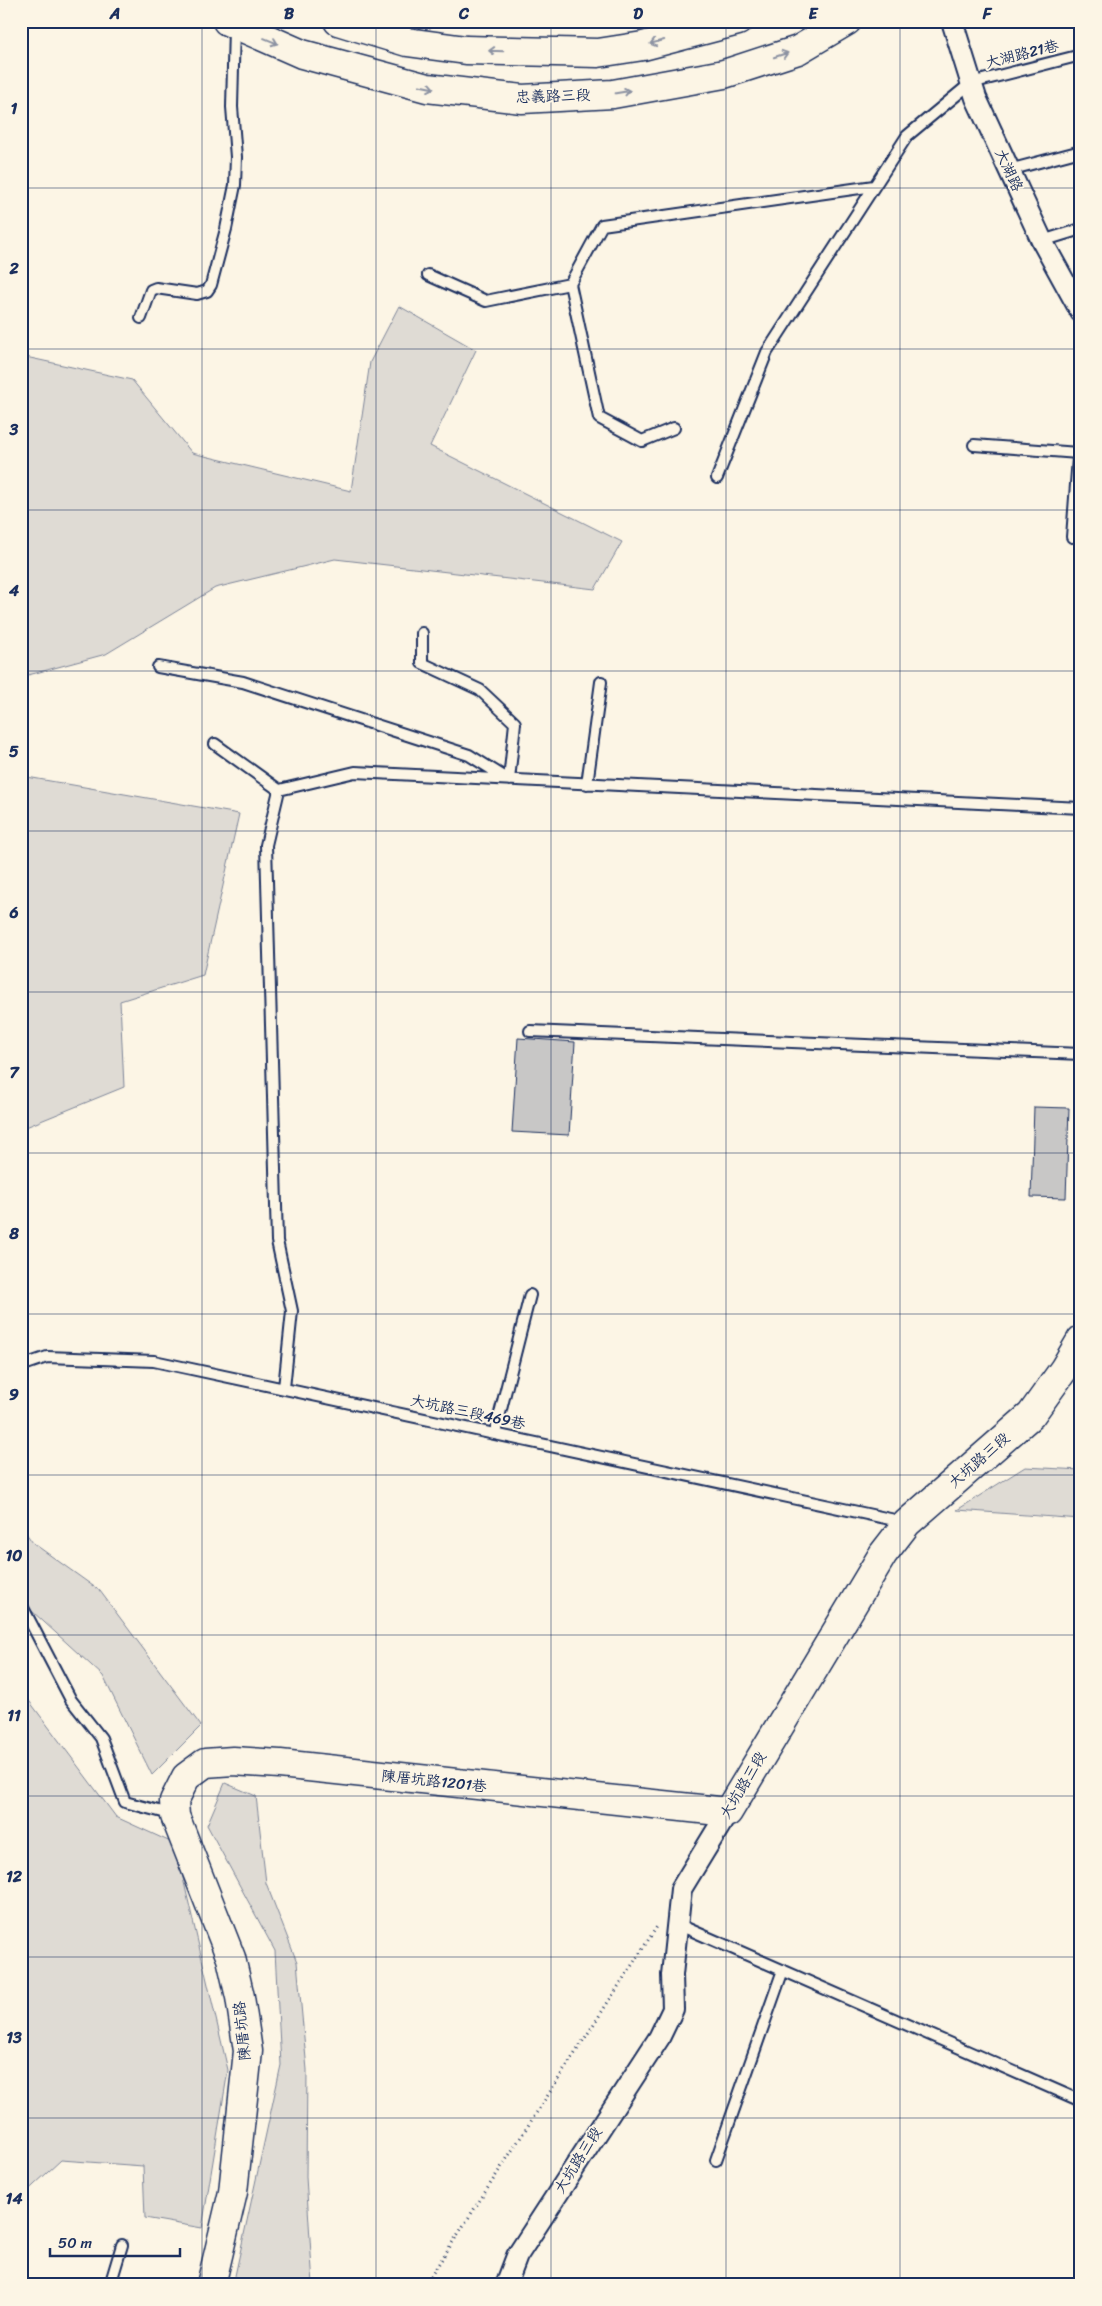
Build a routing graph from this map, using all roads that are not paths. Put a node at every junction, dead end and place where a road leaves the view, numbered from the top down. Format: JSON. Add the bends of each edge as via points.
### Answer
{"nodes":[{"id":1,"x":338,"y":21,"type":"edge"},
{"id":2,"x":738,"y":21,"type":"edge"},
{"id":3,"x":848,"y":21,"type":"edge"},
{"id":4,"x":952,"y":21,"type":"edge"},
{"id":5,"x":230,"y":23,"type":"edge"},
{"id":6,"x":1081,"y":54,"type":"edge"},
{"id":7,"x":971,"y":83,"type":"junction"},
{"id":8,"x":1081,"y":151,"type":"edge"},
{"id":9,"x":1009,"y":170,"type":"junction"},
{"id":10,"x":874,"y":186,"type":"junction"},
{"id":11,"x":1081,"y":229,"type":"edge"},
{"id":12,"x":1042,"y":241,"type":"junction"},
{"id":13,"x":428,"y":275,"type":"dead end"},
{"id":14,"x":570,"y":284,"type":"junction"},
{"id":15,"x":1081,"y":312,"type":"edge"},
{"id":16,"x":141,"y":318,"type":"dead end"},
{"id":17,"x":1081,"y":418,"type":"edge"},
{"id":18,"x":674,"y":428,"type":"dead end"},
{"id":19,"x":974,"y":445,"type":"dead end"},
{"id":20,"x":1078,"y":453,"type":"junction"},
{"id":21,"x":717,"y":478,"type":"dead end"},
{"id":22,"x":1072,"y":537,"type":"dead end"},
{"id":23,"x":422,"y":632,"type":"dead end"},
{"id":24,"x":158,"y":667,"type":"dead end"},
{"id":25,"x":601,"y":682,"type":"dead end"},
{"id":26,"x":215,"y":744,"type":"dead end"},
{"id":27,"x":509,"y":780,"type":"junction"},
{"id":28,"x":587,"y":784,"type":"junction"},
{"id":29,"x":279,"y":790,"type":"junction"},
{"id":30,"x":1081,"y":808,"type":"edge"},
{"id":31,"x":530,"y":1031,"type":"dead end"},
{"id":32,"x":1081,"y":1054,"type":"edge"},
{"id":33,"x":530,"y":1295,"type":"dead end"},
{"id":34,"x":1081,"y":1340,"type":"edge"},
{"id":35,"x":21,"y":1366,"type":"edge"},
{"id":36,"x":284,"y":1388,"type":"junction"},
{"id":37,"x":495,"y":1433,"type":"junction"},
{"id":38,"x":907,"y":1523,"type":"junction"},
{"id":39,"x":21,"y":1604,"type":"edge"},
{"id":40,"x":728,"y":1812,"type":"junction"},
{"id":41,"x":175,"y":1816,"type":"junction"},
{"id":42,"x":669,"y":1922,"type":"junction"},
{"id":43,"x":783,"y":1970,"type":"junction"},
{"id":44,"x":1081,"y":2101,"type":"edge"},
{"id":45,"x":716,"y":2160,"type":"dead end"},
{"id":46,"x":122,"y":2245,"type":"dead end"},
{"id":47,"x":110,"y":2285,"type":"edge"},
{"id":48,"x":211,"y":2285,"type":"edge"},
{"id":49,"x":506,"y":2285,"type":"edge"}],
"edges":[{"from":2,"to":1,"type":"street","one_way":true,"via":[[643,46],[598,53],[466,50],[407,42]]},
{"from":5,"to":3,"type":"street","name":"忠義路三段","one_way":true,"via":[[302,54],[427,88],[522,99],[613,94],[724,74],[798,50]]},
{"from":4,"to":7,"type":"street","name":"大湖路"},
{"from":5,"to":16,"type":"lane","via":[[236,186],[210,284],[207,290],[197,294],[151,290]]},
{"from":6,"to":7,"type":"lane","name":"大湖路21巷"},
{"from":7,"to":9,"type":"street","name":"大湖路"},
{"from":7,"to":10,"type":"lane","via":[[907,136]]},
{"from":8,"to":9,"type":"lane"},
{"from":9,"to":12,"type":"street","name":"大湖路"},
{"from":10,"to":14,"type":"lane","via":[[602,225]]},
{"from":10,"to":21,"type":"lane","via":[[767,352]]},
{"from":11,"to":12,"type":"lane"},
{"from":12,"to":15,"type":"street","name":"大湖路"},
{"from":13,"to":14,"type":"lane","via":[[486,301]]},
{"from":14,"to":18,"type":"lane","via":[[599,418],[642,441]]},
{"from":17,"to":20,"type":"lane"},
{"from":19,"to":20,"type":"lane"},
{"from":20,"to":22,"type":"lane"},
{"from":23,"to":27,"type":"lane","via":[[422,663],[480,690],[515,723]]},
{"from":24,"to":27,"type":"lane","via":[[253,685],[469,755]]},
{"from":25,"to":28,"type":"lane"},
{"from":26,"to":29,"type":"lane"},
{"from":27,"to":28,"type":"lane"},
{"from":27,"to":29,"type":"lane","via":[[355,772]]},
{"from":28,"to":30,"type":"lane"},
{"from":29,"to":36,"type":"lane","via":[[266,845],[277,1241],[292,1311]]},
{"from":31,"to":32,"type":"lane"},
{"from":33,"to":37,"type":"lane"},
{"from":34,"to":38,"type":"street","name":"大坑路三段","via":[[1031,1414]]},
{"from":35,"to":36,"type":"lane","name":"大坑路三段469巷","via":[[47,1357],[154,1361]]},
{"from":36,"to":37,"type":"lane","name":"大坑路三段469巷"},
{"from":37,"to":38,"type":"lane","name":"大坑路三段469巷"},
{"from":38,"to":40,"type":"street","name":"大坑路三段","via":[[883,1554]]},
{"from":39,"to":41,"type":"lane","via":[[71,1700],[101,1738],[125,1802]]},
{"from":40,"to":41,"type":"street","name":"陳厝坑路1201巷","via":[[233,1761],[205,1763],[186,1777],[174,1801]]},
{"from":40,"to":42,"type":"street","name":"大坑路三段","via":[[681,1889]]},
{"from":41,"to":48,"type":"street","name":"陳厝坑路","via":[[231,1958],[248,2051],[233,2192]]},
{"from":42,"to":43,"type":"lane"},
{"from":42,"to":49,"type":"street","name":"大坑路三段","via":[[673,2009],[659,2038],[517,2256]]},
{"from":43,"to":44,"type":"lane"},
{"from":43,"to":45,"type":"lane"},
{"from":46,"to":47,"type":"lane"}]}
